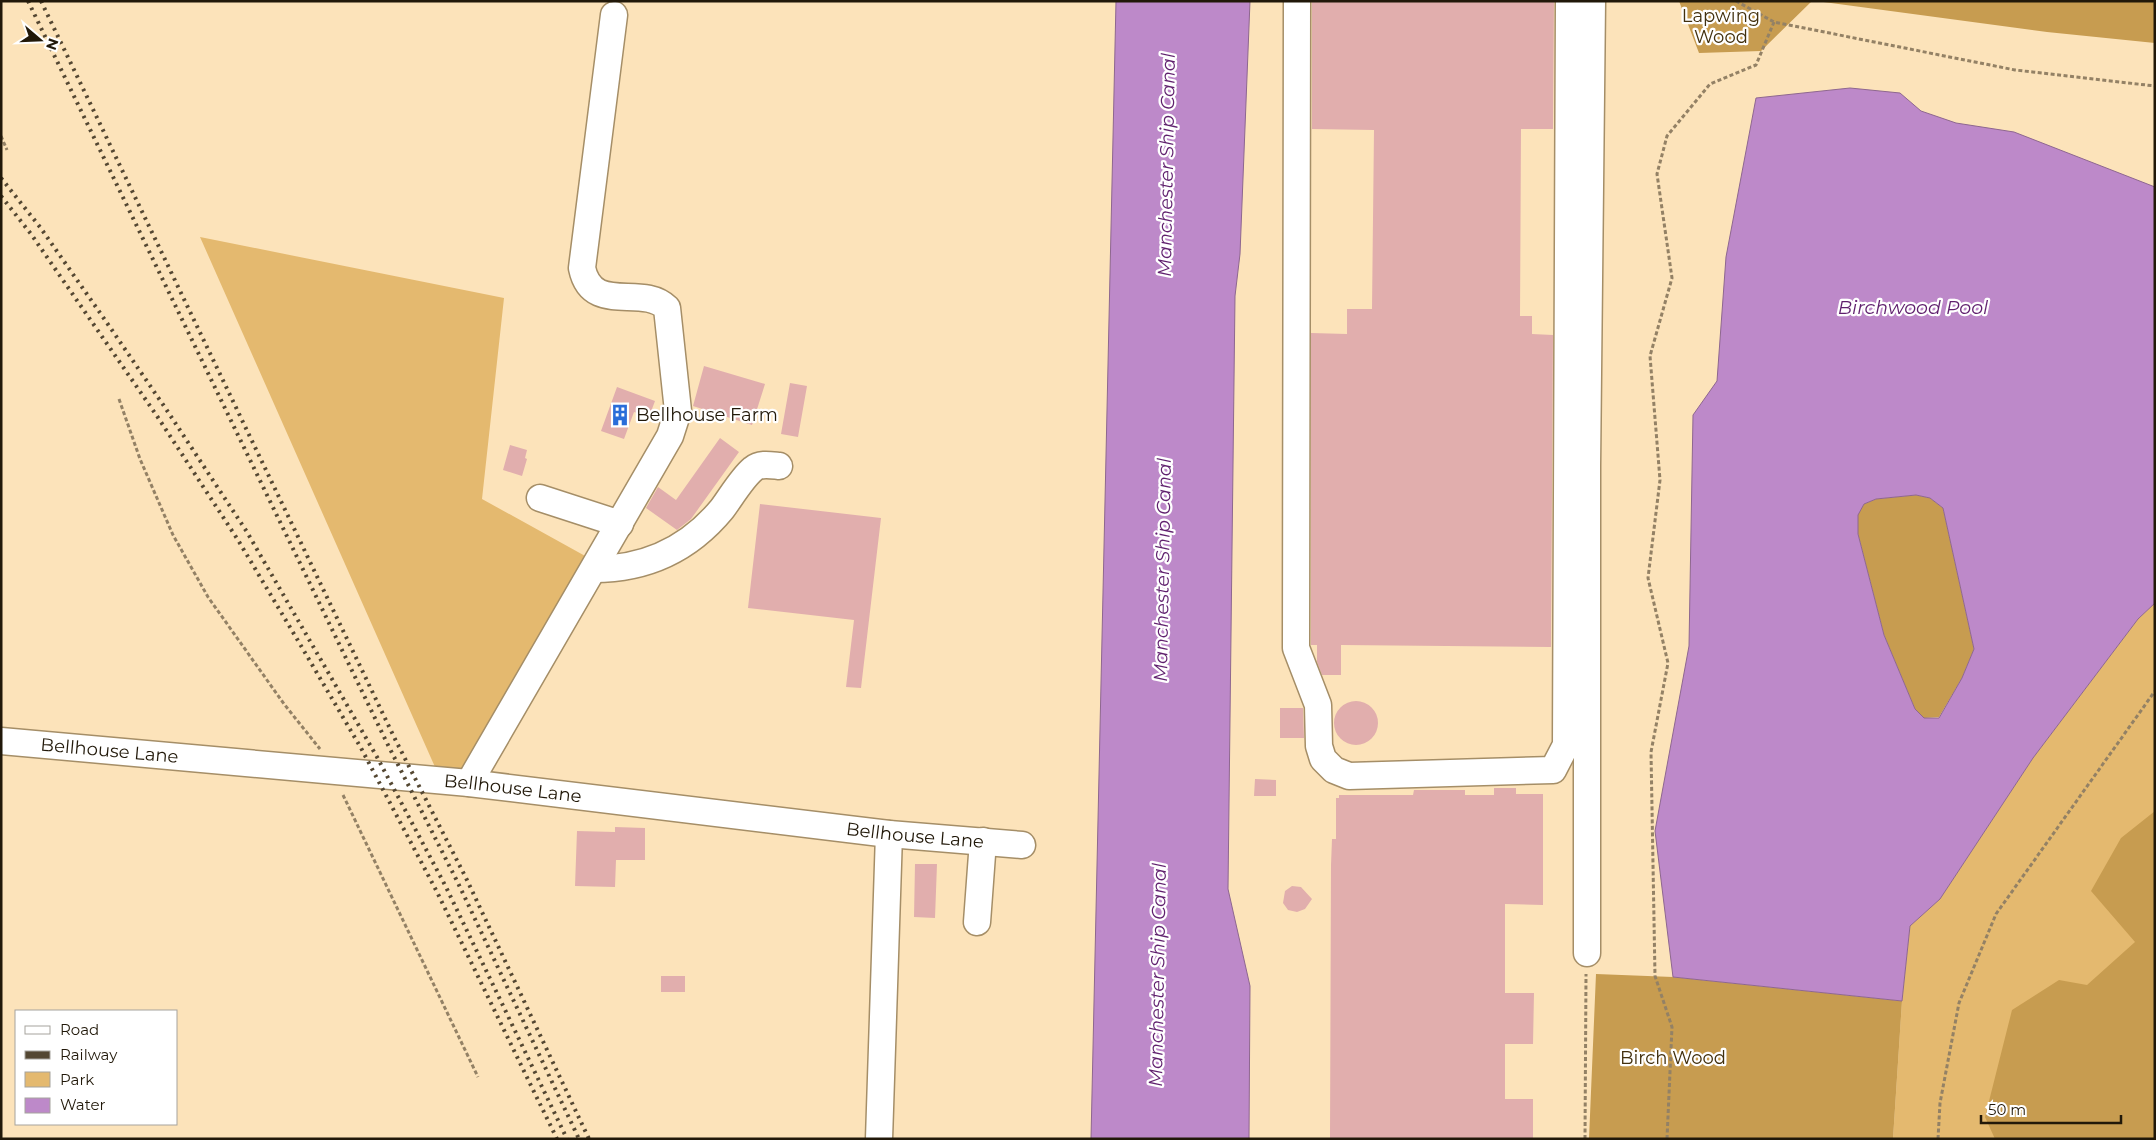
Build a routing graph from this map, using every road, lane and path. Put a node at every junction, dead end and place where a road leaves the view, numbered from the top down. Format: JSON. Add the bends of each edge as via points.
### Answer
{"nodes":[{"id":1,"x":1297,"y":1,"type":"edge"},
{"id":2,"x":1569,"y":1,"type":"edge"},
{"id":3,"x":1592,"y":1,"type":"edge"},
{"id":4,"x":1736,"y":1,"type":"edge"},
{"id":5,"x":614,"y":15,"type":"dead end"},
{"id":6,"x":1774,"y":22,"type":"junction"},
{"id":7,"x":2155,"y":86,"type":"edge"},
{"id":8,"x":1,"y":136,"type":"edge"},
{"id":9,"x":8,"y":150,"type":"dead end"},
{"id":10,"x":119,"y":399,"type":"dead end"},
{"id":11,"x":779,"y":466,"type":"dead end"},
{"id":12,"x":540,"y":498,"type":"dead end"},
{"id":13,"x":620,"y":524,"type":"junction"},
{"id":14,"x":594,"y":569,"type":"junction"},
{"id":15,"x":2155,"y":691,"type":"edge"},
{"id":16,"x":1,"y":741,"type":"edge"},
{"id":17,"x":331,"y":771,"type":"junction"},
{"id":18,"x":469,"y":783,"type":"junction"},
{"id":19,"x":889,"y":834,"type":"junction"},
{"id":20,"x":983,"y":841,"type":"junction"},
{"id":21,"x":1022,"y":845,"type":"dead end"},
{"id":22,"x":977,"y":922,"type":"dead end"},
{"id":23,"x":1587,"y":953,"type":"joint"},
{"id":24,"x":478,"y":1077,"type":"dead end"},
{"id":25,"x":879,"y":1139,"type":"edge"},
{"id":26,"x":1585,"y":1139,"type":"edge"},
{"id":27,"x":1667,"y":1139,"type":"edge"},
{"id":28,"x":1938,"y":1139,"type":"edge"}],
"edges":[{"from":1,"to":2,"type":"street","via":[[1296,648],[1318,705],[1322,760],[1349,776],[1553,770],[1566,745]]},
{"from":3,"to":23,"type":"street","via":[[1587,466]]},
{"from":4,"to":6,"type":"path"},
{"from":5,"to":13,"type":"street","via":[[582,268],[584,280],[592,290],[603,295],[652,300],[667,308],[678,411],[670,436]]},
{"from":6,"to":7,"type":"path","via":[[2015,70]]},
{"from":6,"to":27,"type":"path","via":[[1756,65],[1710,84],[1667,136],[1657,174],[1672,278],[1650,356],[1660,480],[1648,578],[1668,663],[1651,752],[1655,976],[1672,1027]]},
{"from":8,"to":9,"type":"path"},
{"from":10,"to":17,"type":"path","via":[[140,458],[174,535],[208,597],[284,704],[318,744]]},
{"from":11,"to":14,"type":"street","via":[[766,464],[753,469],[720,510],[680,546],[652,561]]},
{"from":12,"to":13,"type":"street"},
{"from":13,"to":14,"type":"street"},
{"from":14,"to":18,"type":"street"},
{"from":15,"to":28,"type":"path","via":[[1996,914],[1959,1003],[1940,1103]]},
{"from":16,"to":17,"type":"street","name":"Bellhouse Lane"},
{"from":17,"to":18,"type":"street","name":"Bellhouse Lane"},
{"from":17,"to":24,"type":"path"},
{"from":18,"to":19,"type":"street","name":"Bellhouse Lane"},
{"from":19,"to":20,"type":"street","name":"Bellhouse Lane"},
{"from":19,"to":25,"type":"street"},
{"from":20,"to":21,"type":"street","name":"Bellhouse Lane"},
{"from":20,"to":22,"type":"street"},
{"from":23,"to":26,"type":"path"}]}
